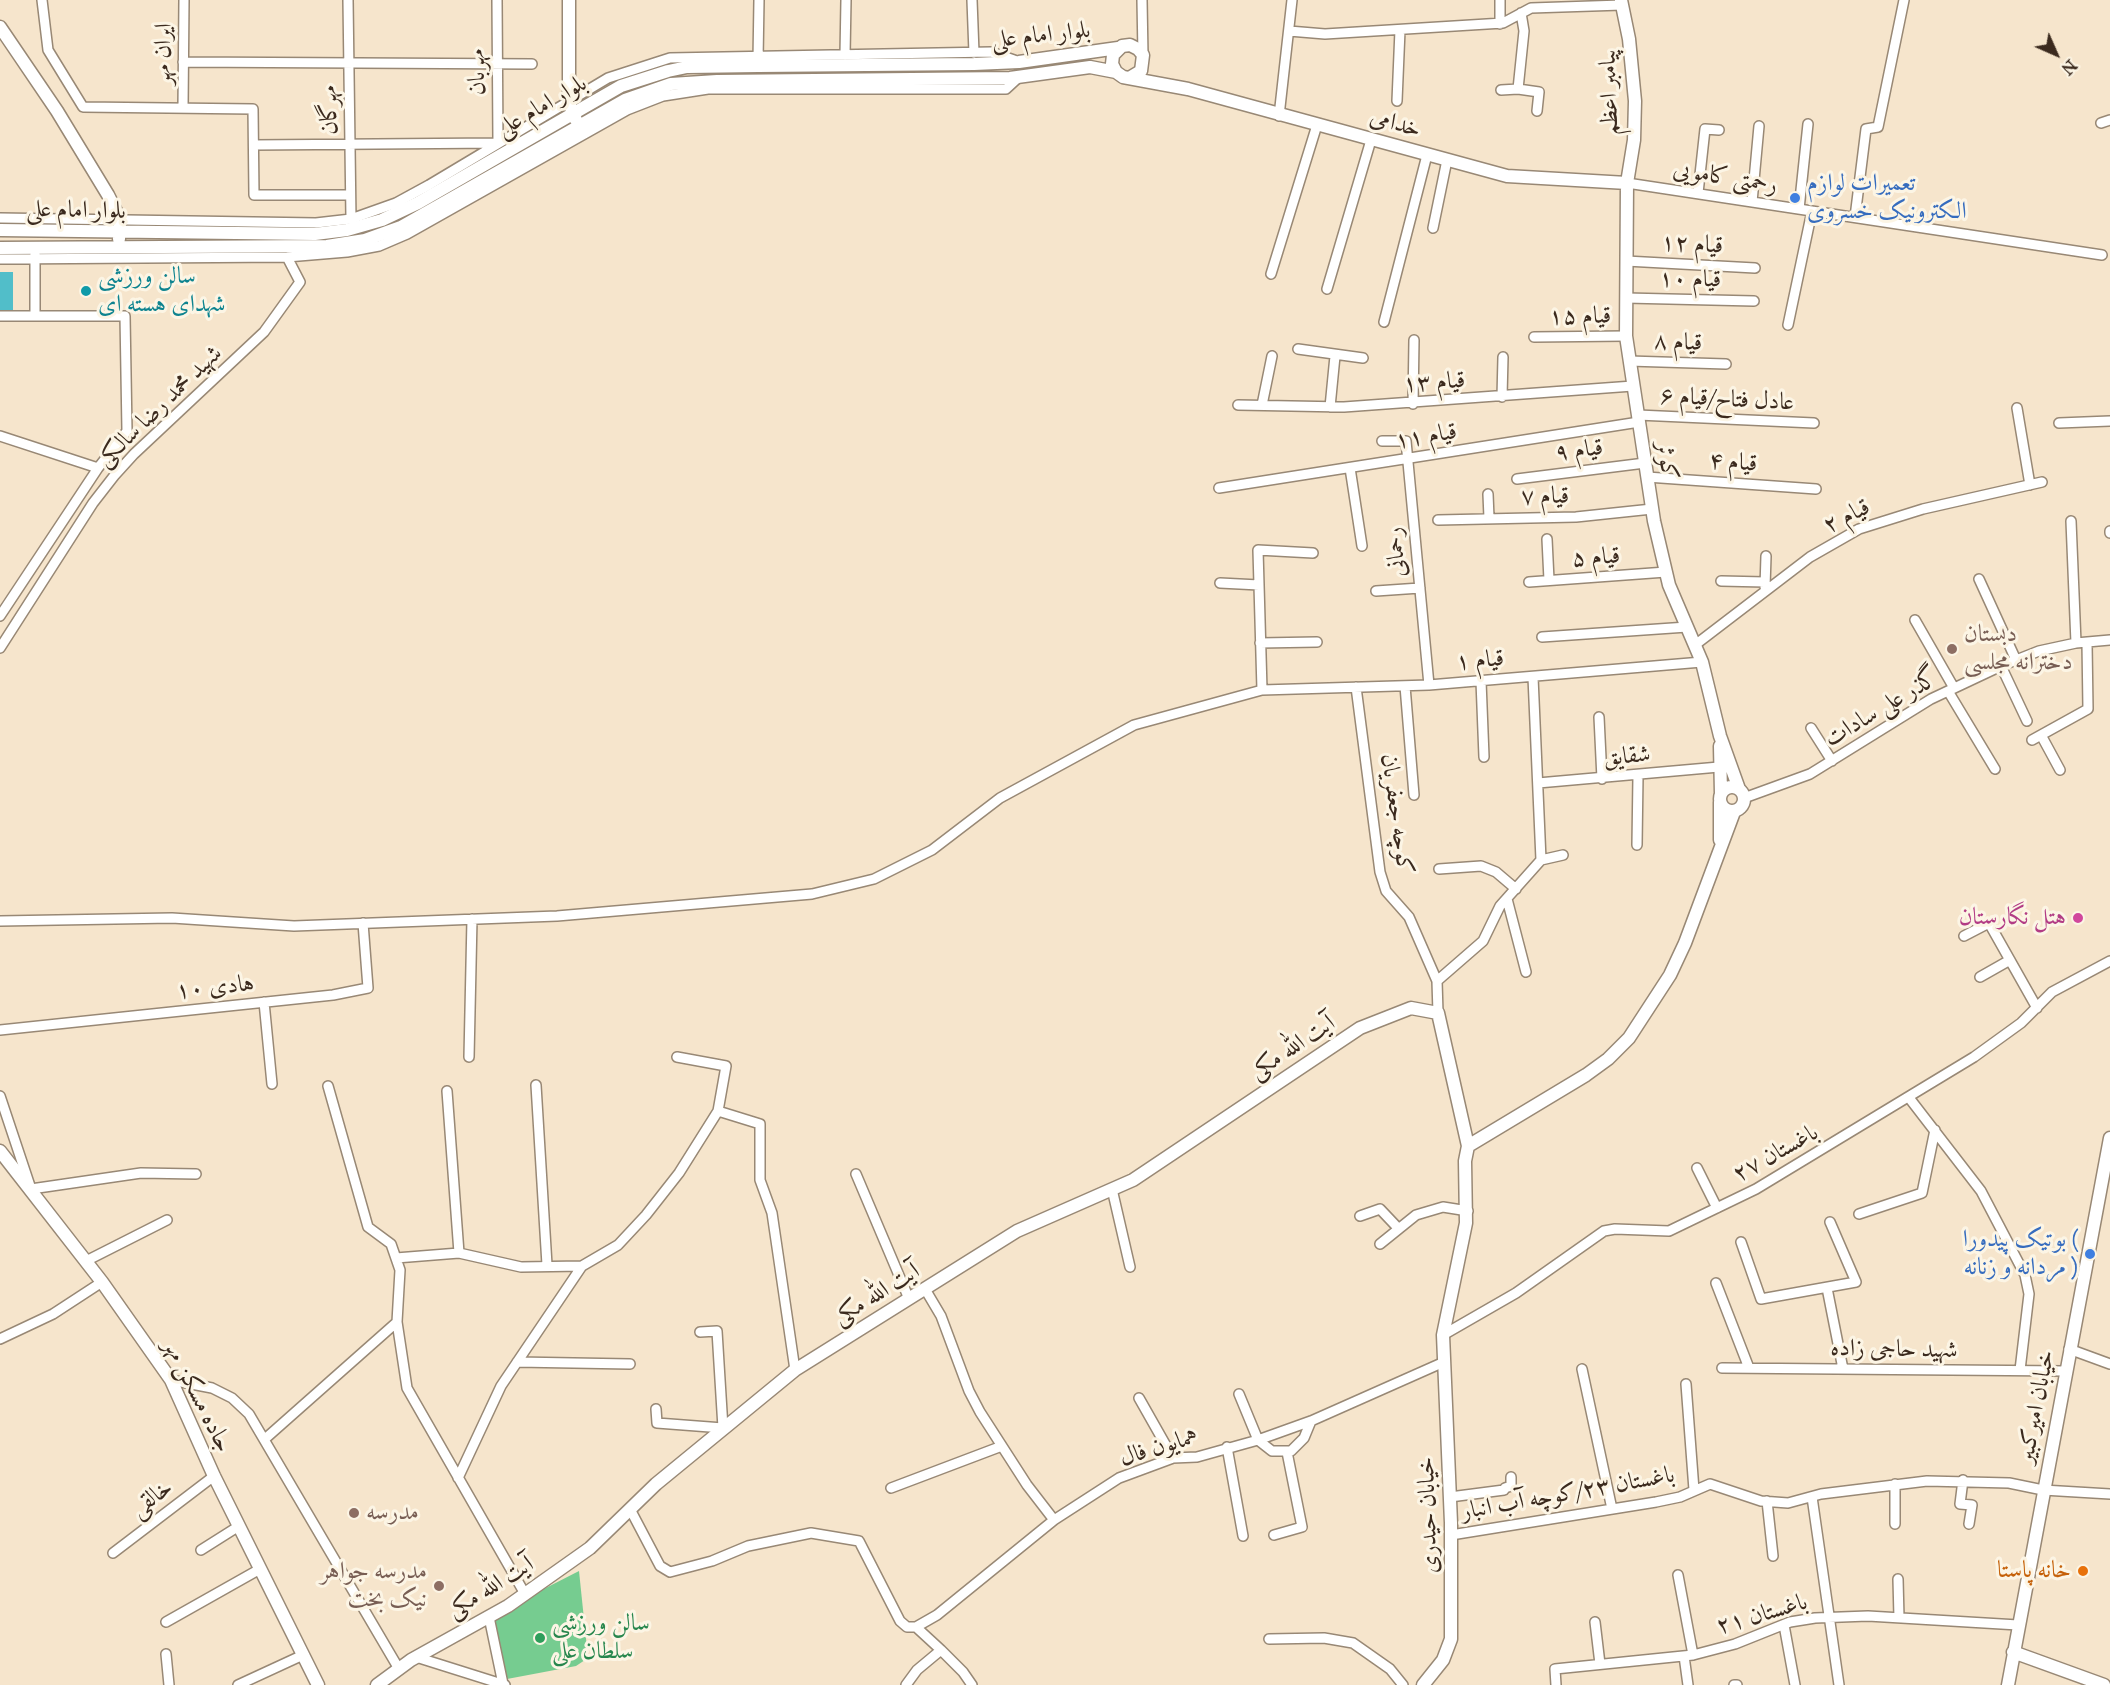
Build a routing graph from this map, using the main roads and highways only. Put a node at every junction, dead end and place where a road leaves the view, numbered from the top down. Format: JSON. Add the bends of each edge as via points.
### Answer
{"nodes":[{"id":1,"x":569,"y":0,"type":"edge"},
{"id":2,"x":1622,"y":2,"type":"edge"},
{"id":3,"x":0,"y":27,"type":"edge"},
{"id":4,"x":1120,"y":47,"type":"junction"},
{"id":5,"x":1144,"y":58,"type":"junction"},
{"id":6,"x":1019,"y":62,"type":"junction"},
{"id":7,"x":1116,"y":72,"type":"junction"},
{"id":8,"x":1020,"y":77,"type":"junction"},
{"id":9,"x":1131,"y":77,"type":"junction"},
{"id":10,"x":1156,"y":81,"type":"junction"},
{"id":11,"x":571,"y":108,"type":"junction"},
{"id":12,"x":579,"y":126,"type":"junction"},
{"id":13,"x":1627,"y":183,"type":"junction"},
{"id":14,"x":0,"y":230,"type":"edge"},
{"id":15,"x":119,"y":233,"type":"junction"},
{"id":16,"x":0,"y":248,"type":"edge"},
{"id":17,"x":119,"y":249,"type":"junction"},
{"id":18,"x":1720,"y":736,"type":"junction"},
{"id":19,"x":1742,"y":794,"type":"junction"},
{"id":20,"x":1721,"y":798,"type":"junction"},
{"id":21,"x":1734,"y":812,"type":"junction"},
{"id":22,"x":1719,"y":850,"type":"junction"},
{"id":23,"x":1438,"y":1013,"type":"joint"},
{"id":24,"x":2110,"y":1138,"type":"edge"},
{"id":25,"x":1468,"y":1146,"type":"junction"},
{"id":26,"x":0,"y":1151,"type":"edge"},
{"id":27,"x":1468,"y":1211,"type":"joint"},
{"id":28,"x":2013,"y":1652,"type":"junction"},
{"id":29,"x":2007,"y":1684,"type":"edge"},
{"id":30,"x":318,"y":1685,"type":"edge"},
{"id":31,"x":377,"y":1685,"type":"edge"},
{"id":32,"x":1423,"y":1685,"type":"edge"},
{"id":33,"x":2104,"y":1685,"type":"edge"}],
"edges":[{"from":1,"to":11,"type":"main road"},
{"from":2,"to":13,"type":"main road","name":"پیامبر اعظم","via":[[1635,100]]},
{"from":3,"to":15,"type":"main road","via":[[108,195],[120,219]]},
{"from":4,"to":5,"type":"main road","via":[[1130,45]]},
{"from":4,"to":6,"type":"main road","name":"بلوار امام علی"},
{"from":4,"to":7,"type":"main road","via":[[1113,55]]},
{"from":5,"to":9,"type":"main road","via":[[1141,71]]},
{"from":5,"to":10,"type":"main road"},
{"from":6,"to":8,"type":"main road"},
{"from":6,"to":11,"type":"main road","name":"بلوار امام علی","via":[[758,60],[687,67],[621,86]]},
{"from":7,"to":8,"type":"main road","name":"بلوار امام علی","via":[[1090,67]]},
{"from":7,"to":9,"type":"main road"},
{"from":8,"to":12,"type":"main road","name":"بلوار امام علی","via":[[671,84],[625,100]]},
{"from":9,"to":10,"type":"main road","name":"خدامی"},
{"from":10,"to":13,"type":"main road","name":"خدامی","via":[[1507,176]]},
{"from":11,"to":12,"type":"main road"},
{"from":11,"to":15,"type":"main road","name":"بلوار امام علی","via":[[418,203],[382,220],[347,230],[315,234]]},
{"from":12,"to":17,"type":"main road","name":"بلوار امام علی","via":[[401,227],[365,240],[327,246]]},
{"from":13,"to":18,"type":"main road","name":"کوثر","via":[[1626,336],[1652,509],[1666,572],[1702,662]]},
{"from":14,"to":15,"type":"main road","name":"بلوار امام علی"},
{"from":15,"to":17,"type":"main road"},
{"from":16,"to":17,"type":"main road","name":"بلوار امام علی","via":[[34,254]]},
{"from":18,"to":19,"type":"main road"},
{"from":18,"to":20,"type":"main road"},
{"from":19,"to":20,"type":"main road","via":[[1733,787]]},
{"from":19,"to":21,"type":"main road","via":[[1739,809]]},
{"from":20,"to":21,"type":"main road","via":[[1725,809]]},
{"from":20,"to":22,"type":"main road"},
{"from":21,"to":22,"type":"main road"},
{"from":22,"to":25,"type":"main road","via":[[1674,967],[1623,1045],[1586,1076]]},
{"from":23,"to":25,"type":"main road","name":"کوچه جعفریان"},
{"from":23,"to":31,"type":"main road","name":"آیت الله مکی","via":[[1411,1008],[1360,1028],[1133,1180],[1017,1232],[795,1370],[723,1428],[590,1548],[525,1594],[416,1657]]},
{"from":24,"to":28,"type":"main road","name":"خیابان امیرکبیر"},
{"from":25,"to":27,"type":"main road","name":"کوچه جعفریان"},
{"from":26,"to":30,"type":"main road","name":"جاده مسکن مهر","via":[[102,1282],[171,1380]]},
{"from":27,"to":32,"type":"main road","name":"خیابان حیدری","via":[[1443,1335],[1451,1639],[1443,1660]]},
{"from":28,"to":29,"type":"main road","name":"خیابان امیرکبیر"},
{"from":28,"to":33,"type":"main road"}]}
